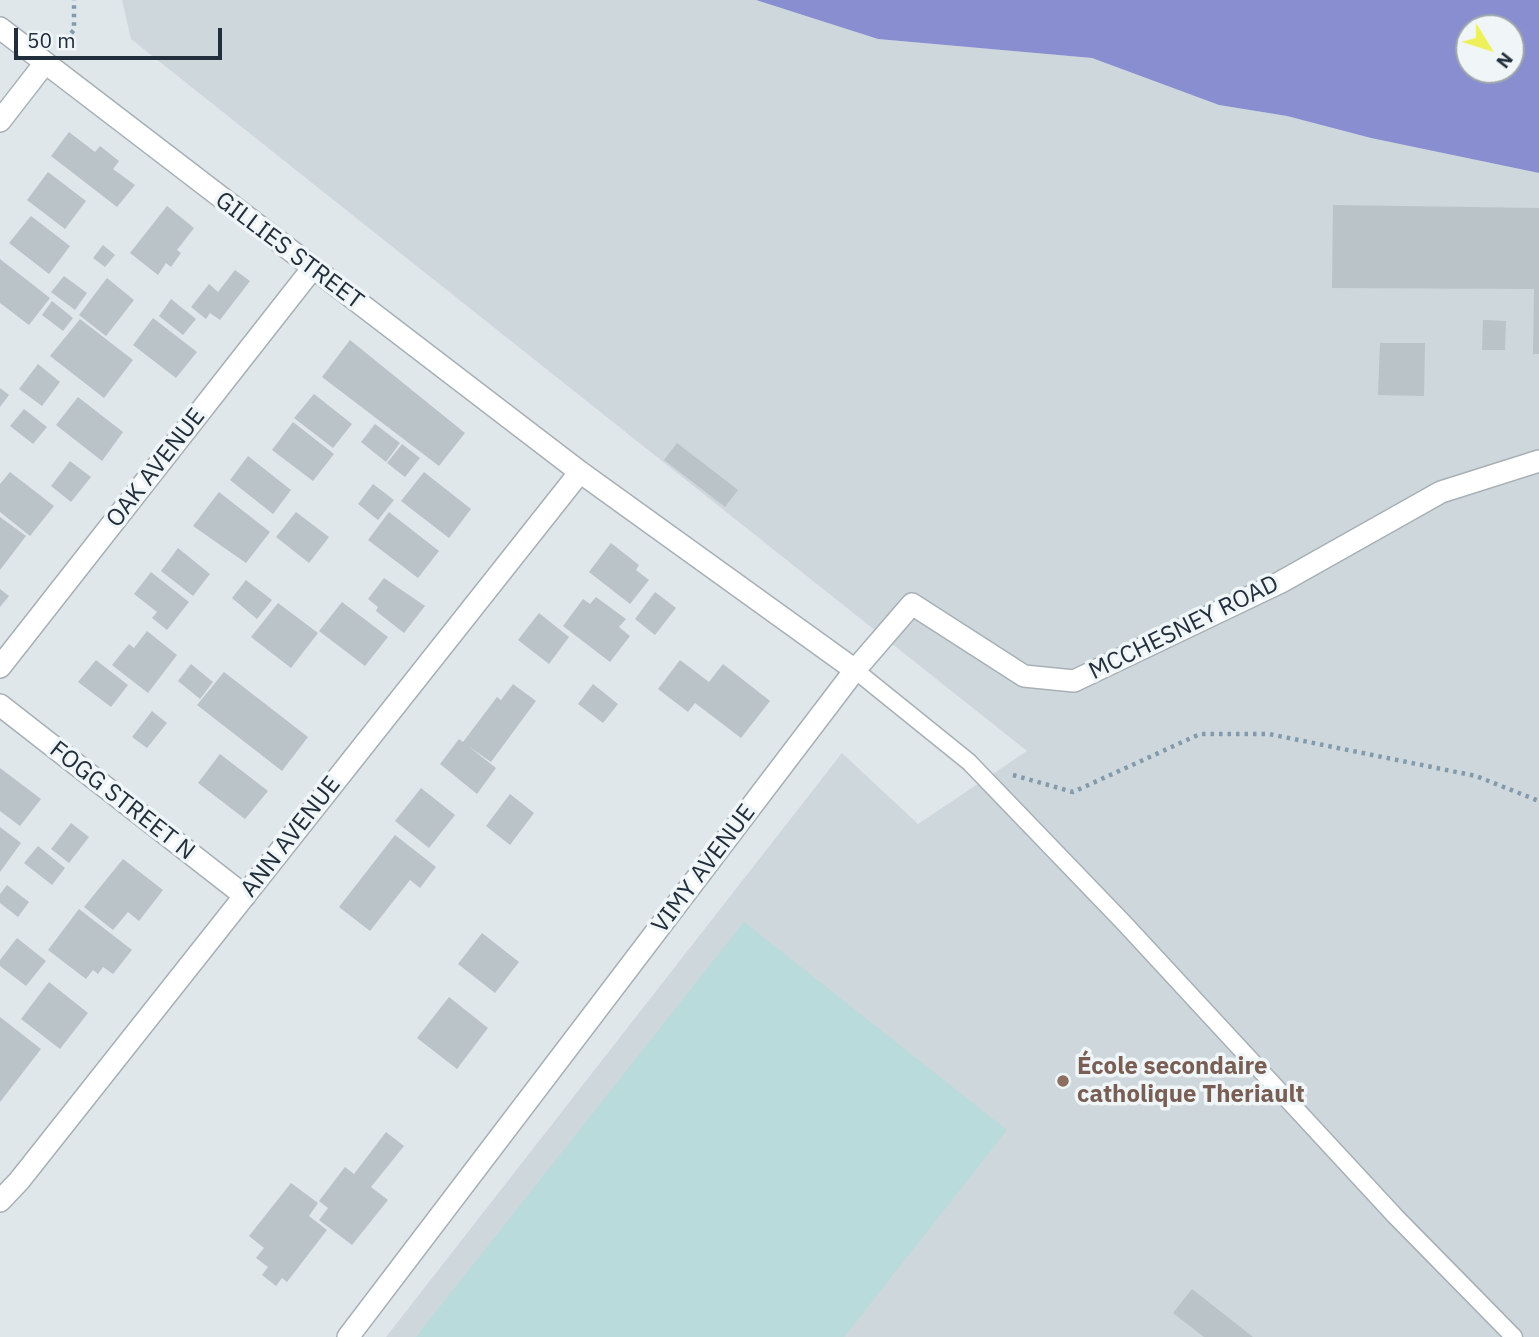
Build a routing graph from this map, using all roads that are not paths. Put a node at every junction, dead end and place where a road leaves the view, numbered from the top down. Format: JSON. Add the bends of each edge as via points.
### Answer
{"nodes":[{"id":1,"x":0,"y":28,"type":"edge"},
{"id":2,"x":45,"y":63,"type":"junction"},
{"id":3,"x":0,"y":121,"type":"edge"},
{"id":4,"x":312,"y":269,"type":"junction"},
{"id":5,"x":1539,"y":461,"type":"edge"},
{"id":6,"x":580,"y":472,"type":"junction"},
{"id":7,"x":0,"y":667,"type":"edge"},
{"id":8,"x":855,"y":670,"type":"junction"},
{"id":9,"x":0,"y":705,"type":"edge"},
{"id":10,"x":245,"y":897,"type":"junction"},
{"id":11,"x":0,"y":1200,"type":"edge"},
{"id":12,"x":348,"y":1337,"type":"edge"},
{"id":13,"x":1514,"y":1337,"type":"edge"}],
"edges":[{"from":1,"to":2,"type":"street","name":"GILLIES STREET"},
{"from":2,"to":3,"type":"street"},
{"from":2,"to":4,"type":"street","name":"GILLIES STREET"},
{"from":4,"to":6,"type":"street","name":"GILLIES STREET"},
{"from":4,"to":7,"type":"street","name":"OAK AVENUE"},
{"from":5,"to":8,"type":"street","name":"MCCHESNEY ROAD","via":[[1441,492],[1281,582],[1074,681],[1024,676],[912,604]]},
{"from":6,"to":8,"type":"street"},
{"from":6,"to":10,"type":"street","name":"ANN AVENUE"},
{"from":8,"to":12,"type":"street","name":"VIMY AVENUE"},
{"from":8,"to":13,"type":"lane","via":[[969,762]]},
{"from":9,"to":10,"type":"street","name":"FOGG STREET N"},
{"from":10,"to":11,"type":"street","name":"ANN AVENUE"}]}
